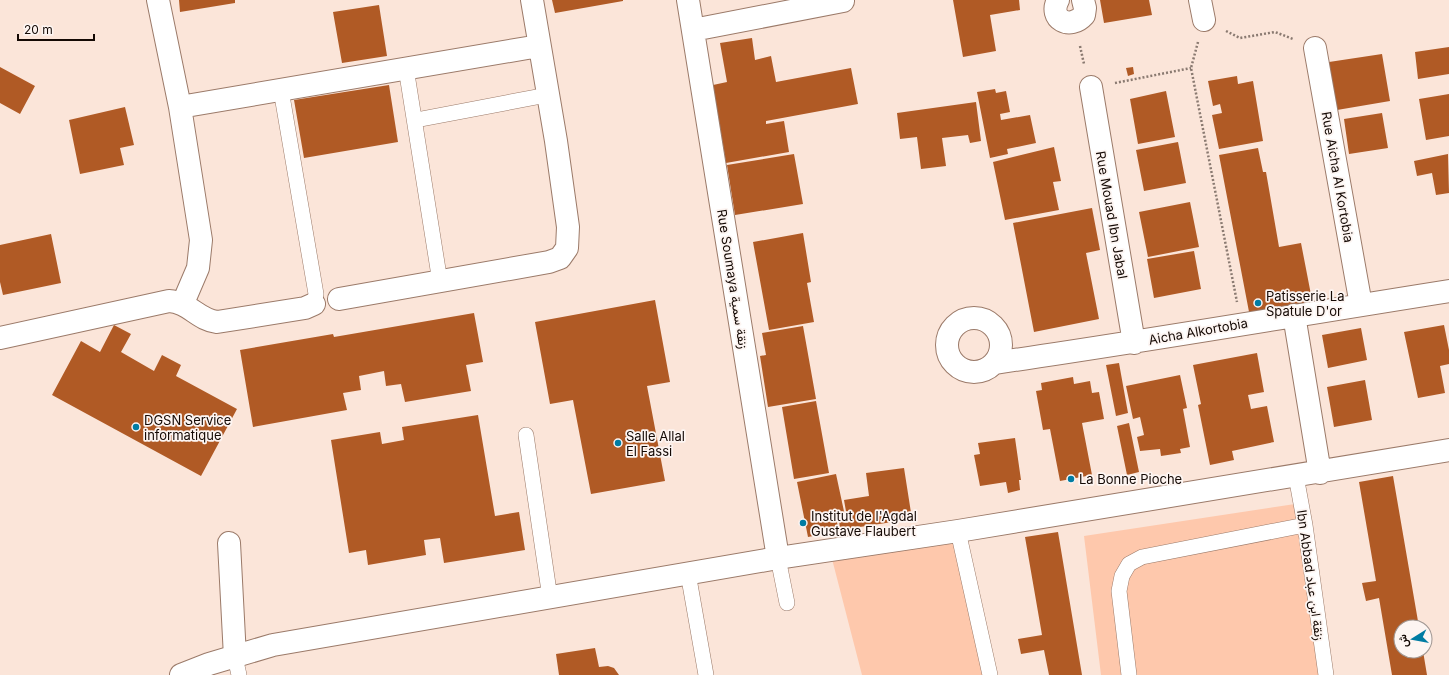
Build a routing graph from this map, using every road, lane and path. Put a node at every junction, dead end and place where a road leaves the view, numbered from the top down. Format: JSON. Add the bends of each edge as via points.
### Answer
{"nodes":[{"id":1,"x":158,"y":0,"type":"edge"},
{"id":2,"x":532,"y":0,"type":"edge"},
{"id":3,"x":688,"y":0,"type":"edge"},
{"id":4,"x":1058,"y":0,"type":"edge"},
{"id":5,"x":1083,"y":0,"type":"edge"},
{"id":6,"x":843,"y":1,"type":"dead end"},
{"id":7,"x":1202,"y":10,"type":"edge"},
{"id":8,"x":1074,"y":23,"type":"junction"},
{"id":9,"x":693,"y":30,"type":"junction"},
{"id":10,"x":539,"y":46,"type":"junction"},
{"id":11,"x":1315,"y":48,"type":"joint"},
{"id":12,"x":406,"y":68,"type":"junction"},
{"id":13,"x":1090,"y":88,"type":"junction"},
{"id":14,"x":281,"y":90,"type":"junction"},
{"id":15,"x":547,"y":95,"type":"junction"},
{"id":16,"x":180,"y":107,"type":"junction"},
{"id":17,"x":416,"y":120,"type":"junction"},
{"id":18,"x":440,"y":282,"type":"junction"},
{"id":19,"x":1449,"y":291,"type":"edge"},
{"id":20,"x":339,"y":299,"type":"dead end"},
{"id":21,"x":183,"y":303,"type":"junction"},
{"id":22,"x":314,"y":304,"type":"joint"},
{"id":23,"x":1361,"y":305,"type":"junction"},
{"id":24,"x":1294,"y":315,"type":"junction"},
{"id":25,"x":1241,"y":324,"type":"junction"},
{"id":26,"x":0,"y":338,"type":"edge"},
{"id":27,"x":1134,"y":343,"type":"junction"},
{"id":28,"x":994,"y":363,"type":"dead end"},
{"id":29,"x":526,"y":435,"type":"dead end"},
{"id":30,"x":1449,"y":450,"type":"edge"},
{"id":31,"x":1320,"y":472,"type":"junction"},
{"id":32,"x":1296,"y":476,"type":"junction"},
{"id":33,"x":1305,"y":525,"type":"junction"},
{"id":34,"x":958,"y":531,"type":"junction"},
{"id":35,"x":229,"y":543,"type":"dead end"},
{"id":36,"x":778,"y":558,"type":"junction"},
{"id":37,"x":688,"y":573,"type":"junction"},
{"id":38,"x":550,"y":598,"type":"junction"},
{"id":39,"x":787,"y":603,"type":"dead end"},
{"id":40,"x":237,"y":666,"type":"edge"},
{"id":41,"x":181,"y":675,"type":"edge"},
{"id":42,"x":706,"y":675,"type":"edge"},
{"id":43,"x":990,"y":675,"type":"edge"},
{"id":44,"x":1129,"y":675,"type":"edge"},
{"id":45,"x":1326,"y":675,"type":"edge"}],
"edges":[{"from":1,"to":16,"type":"street"},
{"from":2,"to":10,"type":"street"},
{"from":3,"to":9,"type":"street","name":"Rue Soumaya زنقة سمية"},
{"from":4,"to":8,"type":"street","via":[[1055,8],[1057,15],[1067,23]]},
{"from":5,"to":8,"type":"street","via":[[1084,15]]},
{"from":6,"to":9,"type":"street"},
{"from":7,"to":11,"type":"path","via":[[1240,38],[1275,32]]},
{"from":8,"to":13,"type":"path"},
{"from":9,"to":36,"type":"street","name":"Rue Soumaya زنقة سمية"},
{"from":10,"to":12,"type":"street"},
{"from":10,"to":15,"type":"street"},
{"from":11,"to":23,"type":"street","name":"Rue Aicha Al Kortobia"},
{"from":12,"to":14,"type":"street"},
{"from":12,"to":17,"type":"lane"},
{"from":13,"to":25,"type":"path","via":[[1191,68]]},
{"from":13,"to":27,"type":"street","name":"Rue Mouad Ibn Jabal"},
{"from":14,"to":16,"type":"street"},
{"from":14,"to":22,"type":"lane","via":[[316,294]]},
{"from":15,"to":17,"type":"lane"},
{"from":15,"to":18,"type":"street","via":[[568,227],[567,248],[560,258],[549,262]]},
{"from":16,"to":21,"type":"street","via":[[201,249],[198,268]]},
{"from":17,"to":18,"type":"lane"},
{"from":18,"to":20,"type":"street"},
{"from":19,"to":23,"type":"street","name":"Aicha Alkortobia"},
{"from":21,"to":22,"type":"street","via":[[204,319],[217,322],[306,308]]},
{"from":21,"to":26,"type":"street","via":[[169,301]]},
{"from":23,"to":24,"type":"street","name":"Aicha Alkortobia"},
{"from":24,"to":25,"type":"street","name":"Aicha Alkortobia"},
{"from":24,"to":31,"type":"street"},
{"from":25,"to":27,"type":"street","name":"Aicha Alkortobia"},
{"from":27,"to":28,"type":"street","name":"Aicha Alkortobia"},
{"from":29,"to":38,"type":"lane"},
{"from":30,"to":31,"type":"street"},
{"from":31,"to":32,"type":"street"},
{"from":32,"to":33,"type":"lane","name":"Ibn Abbad زنقة ابن عباد"},
{"from":32,"to":34,"type":"street"},
{"from":33,"to":44,"type":"lane","via":[[1142,557],[1129,564],[1122,576],[1119,591]]},
{"from":33,"to":45,"type":"lane","name":"Ibn Abbad زنقة ابن عباد"},
{"from":34,"to":36,"type":"street"},
{"from":34,"to":43,"type":"lane"},
{"from":35,"to":40,"type":"street"},
{"from":36,"to":37,"type":"street"},
{"from":36,"to":39,"type":"lane"},
{"from":37,"to":38,"type":"street"},
{"from":37,"to":42,"type":"lane"},
{"from":38,"to":40,"type":"street","via":[[273,645]]},
{"from":40,"to":41,"type":"street"}]}
